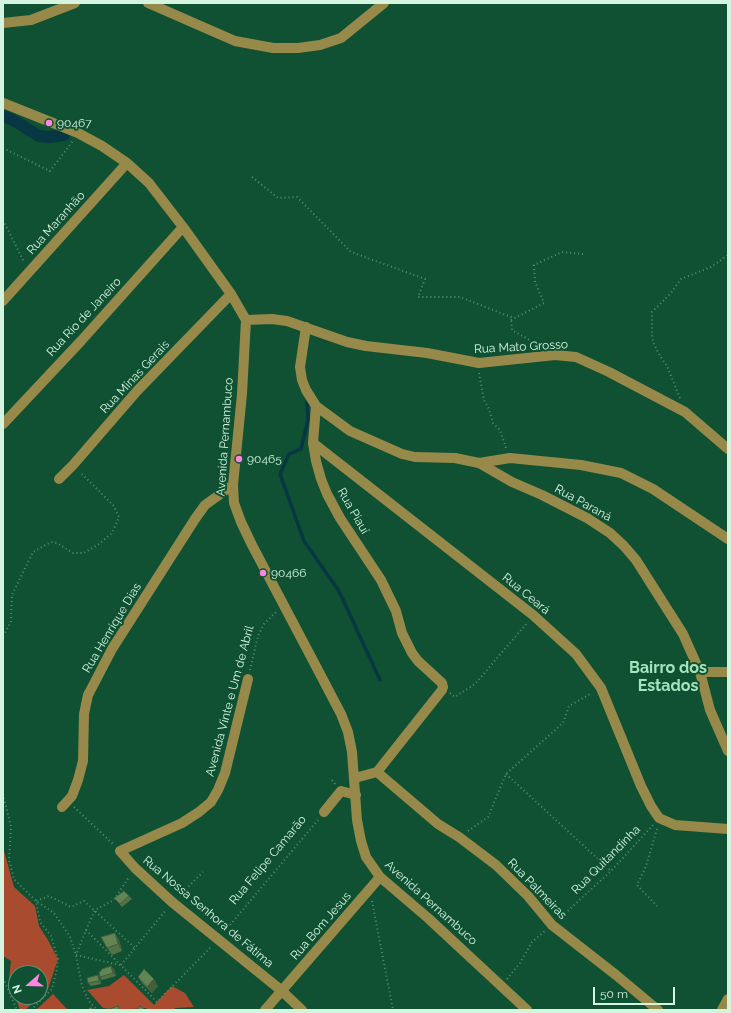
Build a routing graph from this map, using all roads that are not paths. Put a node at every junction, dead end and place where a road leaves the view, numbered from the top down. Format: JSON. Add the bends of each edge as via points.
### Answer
{"nodes":[{"id":1,"x":75,"y":3,"type":"edge"},
{"id":2,"x":148,"y":3,"type":"edge"},
{"id":3,"x":384,"y":3,"type":"edge"},
{"id":4,"x":3,"y":23,"type":"edge"},
{"id":5,"x":3,"y":103,"type":"edge"},
{"id":6,"x":127,"y":162,"type":"junction"},
{"id":7,"x":183,"y":227,"type":"junction"},
{"id":8,"x":231,"y":294,"type":"junction"},
{"id":9,"x":3,"y":301,"type":"edge"},
{"id":10,"x":246,"y":320,"type":"junction"},
{"id":11,"x":306,"y":327,"type":"junction"},
{"id":12,"x":316,"y":406,"type":"junction"},
{"id":13,"x":3,"y":424,"type":"edge"},
{"id":14,"x":313,"y":443,"type":"junction"},
{"id":15,"x":728,"y":449,"type":"edge"},
{"id":16,"x":479,"y":463,"type":"junction"},
{"id":17,"x":60,"y":479,"type":"dead end"},
{"id":18,"x":232,"y":485,"type":"junction"},
{"id":19,"x":728,"y":539,"type":"edge"},
{"id":20,"x":700,"y":672,"type":"junction"},
{"id":21,"x":728,"y":672,"type":"edge"},
{"id":22,"x":248,"y":679,"type":"road end"},
{"id":23,"x":728,"y":751,"type":"edge"},
{"id":24,"x":377,"y":772,"type":"junction"},
{"id":25,"x":354,"y":778,"type":"junction"},
{"id":26,"x":356,"y":795,"type":"junction"},
{"id":27,"x":65,"y":804,"type":"road end"},
{"id":28,"x":324,"y":812,"type":"road end"},
{"id":29,"x":728,"y":829,"type":"edge"},
{"id":30,"x":120,"y":851,"type":"joint"},
{"id":31,"x":380,"y":877,"type":"junction"},
{"id":32,"x":282,"y":991,"type":"junction"},
{"id":33,"x":728,"y":999,"type":"edge"},
{"id":34,"x":265,"y":1010,"type":"edge"},
{"id":35,"x":302,"y":1010,"type":"edge"},
{"id":36,"x":526,"y":1010,"type":"edge"},
{"id":37,"x":658,"y":1010,"type":"edge"},
{"id":38,"x":722,"y":1010,"type":"edge"}],
"edges":[{"from":1,"to":4,"type":"street","via":[[31,20]]},
{"from":2,"to":3,"type":"street","via":[[235,40],[273,48],[298,48],[320,45],[341,38]]},
{"from":5,"to":6,"type":"street","via":[[78,133]]},
{"from":6,"to":7,"type":"street","via":[[149,183]]},
{"from":6,"to":9,"type":"street","name":"Rua Maranhão"},
{"from":7,"to":8,"type":"street"},
{"from":7,"to":13,"type":"street","name":"Rua Rio de Janeiro"},
{"from":8,"to":10,"type":"street"},
{"from":8,"to":17,"type":"street","name":"Rua Minas Gerais","via":[[137,391]]},
{"from":10,"to":11,"type":"street","name":"Rua Mato Grosso","via":[[272,319]]},
{"from":10,"to":18,"type":"street","name":"Avenida Pernambuco","via":[[242,394]]},
{"from":11,"to":12,"type":"street","via":[[300,367],[306,390]]},
{"from":11,"to":15,"type":"street","name":"Rua Mato Grosso","via":[[353,343],[478,363],[554,355],[576,357],[685,412]]},
{"from":12,"to":14,"type":"street","name":"Rua Piauí"},
{"from":12,"to":16,"type":"street","name":"Rua Paraná","via":[[350,431],[402,454],[454,458]]},
{"from":14,"to":24,"type":"street","name":"Rua Piauí","via":[[327,494],[381,580],[412,652],[418,662],[442,683],[443,688]]},
{"from":14,"to":29,"type":"street","name":"Rua Ceará","via":[[533,615],[576,654],[600,688],[641,786],[659,818],[675,825]]},
{"from":16,"to":19,"type":"street","via":[[510,458],[581,465],[621,473],[653,489]]},
{"from":16,"to":20,"type":"street","name":"Rua Paraná","via":[[586,518],[610,533],[624,546],[644,571],[683,634]]},
{"from":18,"to":25,"type":"street","name":"Avenida Pernambuco","via":[[234,503],[241,522],[341,714],[348,732]]},
{"from":18,"to":27,"type":"street","name":"Rua Henrique Dias","via":[[205,505],[195,519],[112,649],[94,682],[84,714],[83,761],[72,796]]},
{"from":20,"to":21,"type":"street"},
{"from":20,"to":23,"type":"street","name":"Rua Paraná","via":[[710,710]]},
{"from":22,"to":30,"type":"street","name":"Avenida Vinte e Um de Abril","via":[[225,773],[211,802],[182,823]]},
{"from":24,"to":25,"type":"street"},
{"from":24,"to":37,"type":"street","name":"Rua Palmeiras","via":[[438,824],[496,865],[528,896],[552,925]]},
{"from":25,"to":26,"type":"street","name":"Avenida Pernambuco"},
{"from":26,"to":28,"type":"street","name":"Rua Felipe Camarão","via":[[341,792]]},
{"from":26,"to":31,"type":"street","name":"Avenida Pernambuco","via":[[361,841],[366,856]]},
{"from":30,"to":32,"type":"street","name":"Rua Nossa Senhora de Fátima","via":[[172,902]]},
{"from":31,"to":32,"type":"street","name":"Rua Bom Jesus"},
{"from":31,"to":36,"type":"street","name":"Avenida Pernambuco","via":[[428,918]]},
{"from":32,"to":34,"type":"street"},
{"from":32,"to":35,"type":"street","name":"Rua Nossa Senhora de Fátima"},
{"from":33,"to":38,"type":"street"}]}
